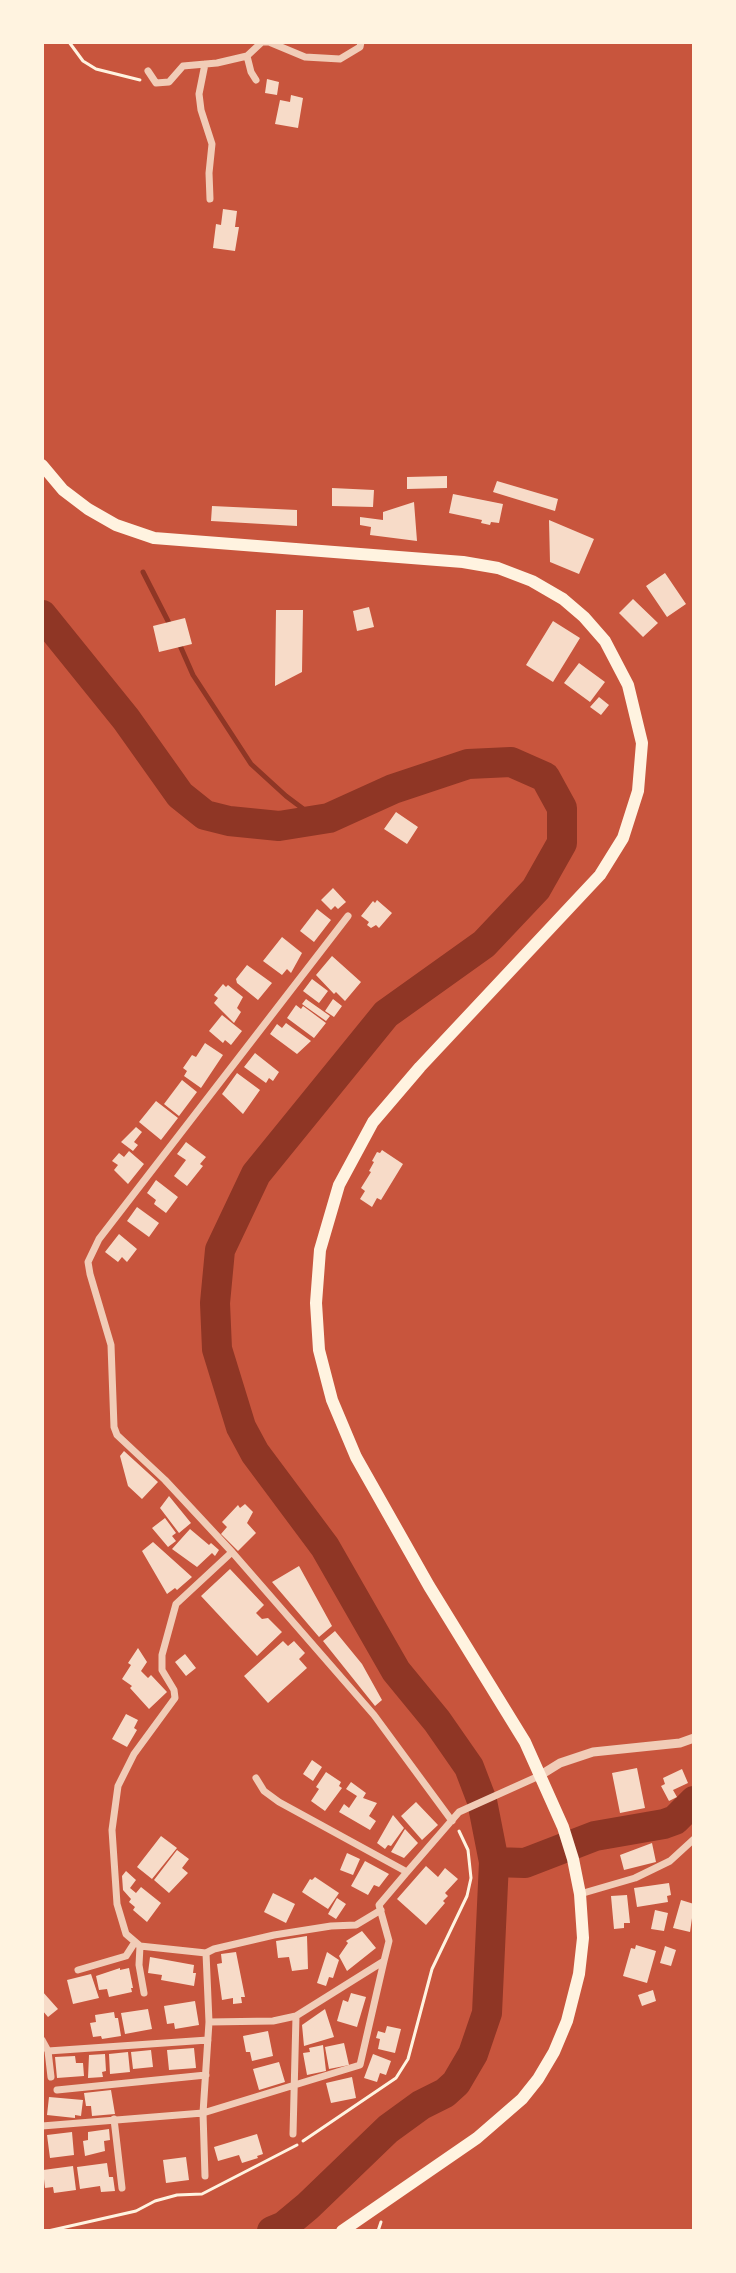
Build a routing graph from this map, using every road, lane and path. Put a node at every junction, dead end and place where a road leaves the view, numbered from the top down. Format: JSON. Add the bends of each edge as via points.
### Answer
{"nodes":[{"id":1,"x":69,"y":42,"type":"edge"},
{"id":2,"x":361,"y":42,"type":"edge"},
{"id":3,"x":247,"y":56,"type":"junction"},
{"id":4,"x":205,"y":64,"type":"junction"},
{"id":5,"x":148,"y":71,"type":"dead end"},
{"id":6,"x":256,"y":80,"type":"dead end"},
{"id":7,"x":156,"y":83,"type":"junction"},
{"id":8,"x":210,"y":199,"type":"dead end"},
{"id":9,"x":42,"y":465,"type":"edge"},
{"id":10,"x":348,"y":916,"type":"dead end"},
{"id":11,"x":232,"y":1552,"type":"junction"},
{"id":12,"x":694,"y":1738,"type":"edge"},
{"id":13,"x":539,"y":1776,"type":"junction"},
{"id":14,"x":256,"y":1778,"type":"dead end"},
{"id":15,"x":452,"y":1821,"type":"junction"},
{"id":16,"x":694,"y":1839,"type":"edge"},
{"id":17,"x":407,"y":1872,"type":"junction"},
{"id":18,"x":580,"y":1894,"type":"junction"},
{"id":19,"x":381,"y":1910,"type":"junction"},
{"id":20,"x":138,"y":1944,"type":"junction"},
{"id":21,"x":206,"y":1953,"type":"junction"},
{"id":22,"x":384,"y":1961,"type":"junction"},
{"id":23,"x":78,"y":1970,"type":"dead end"},
{"id":24,"x":144,"y":1993,"type":"dead end"},
{"id":25,"x":296,"y":2016,"type":"junction"},
{"id":26,"x":209,"y":2022,"type":"junction"},
{"id":27,"x":42,"y":2040,"type":"edge"},
{"id":28,"x":208,"y":2040,"type":"junction"},
{"id":29,"x":48,"y":2051,"type":"junction"},
{"id":30,"x":206,"y":2075,"type":"junction"},
{"id":31,"x":51,"y":2077,"type":"dead end"},
{"id":32,"x":294,"y":2085,"type":"junction"},
{"id":33,"x":57,"y":2090,"type":"dead end"},
{"id":34,"x":203,"y":2113,"type":"junction"},
{"id":35,"x":114,"y":2119,"type":"junction"},
{"id":36,"x":42,"y":2126,"type":"edge"},
{"id":37,"x":293,"y":2134,"type":"dead end"},
{"id":38,"x":205,"y":2176,"type":"dead end"},
{"id":39,"x":122,"y":2188,"type":"dead end"},
{"id":40,"x":342,"y":2231,"type":"edge"}],
"edges":[{"from":1,"to":7,"type":"path","via":[[96,69]]},
{"from":2,"to":3,"type":"street","via":[[340,59],[305,57],[269,42]]},
{"from":3,"to":4,"type":"street"},
{"from":3,"to":6,"type":"street"},
{"from":4,"to":7,"type":"street","via":[[183,66],[169,82]]},
{"from":4,"to":8,"type":"street","via":[[199,94],[212,144]]},
{"from":5,"to":7,"type":"street"},
{"from":9,"to":13,"type":"highway","via":[[88,509],[154,538],[498,568],[532,581],[584,617],[605,641],[628,685],[642,743],[638,791],[623,838],[600,875],[373,1122],[345,1172],[320,1250],[319,1350],[332,1400],[356,1457],[525,1742]]},
{"from":10,"to":11,"type":"street","via":[[99,1239],[88,1262],[111,1345],[117,1435]]},
{"from":11,"to":15,"type":"street","via":[[374,1715]]},
{"from":11,"to":20,"type":"street","via":[[176,1604],[162,1655],[162,1670],[175,1698],[118,1786],[112,1830],[117,1904],[126,1934]]},
{"from":12,"to":13,"type":"street","via":[[593,1752]]},
{"from":13,"to":15,"type":"street","via":[[459,1812]]},
{"from":13,"to":18,"type":"highway","via":[[563,1827]]},
{"from":14,"to":17,"type":"street","via":[[279,1802]]},
{"from":15,"to":17,"type":"street"},
{"from":16,"to":18,"type":"street","via":[[670,1861],[635,1878]]},
{"from":17,"to":19,"type":"street","via":[[379,1905]]},
{"from":18,"to":40,"type":"highway","via":[[579,1974],[567,2021],[538,2079],[488,2130]]},
{"from":19,"to":21,"type":"street","via":[[356,1925],[274,1935]]},
{"from":19,"to":22,"type":"street","via":[[389,1941]]},
{"from":20,"to":21,"type":"street"},
{"from":20,"to":23,"type":"street","via":[[126,1956]]},
{"from":20,"to":24,"type":"street"},
{"from":21,"to":26,"type":"street"},
{"from":22,"to":25,"type":"street"},
{"from":22,"to":32,"type":"street","via":[[360,2065]]},
{"from":25,"to":26,"type":"street"},
{"from":25,"to":32,"type":"street"},
{"from":26,"to":28,"type":"street"},
{"from":27,"to":29,"type":"street"},
{"from":28,"to":29,"type":"street"},
{"from":28,"to":30,"type":"street"},
{"from":29,"to":31,"type":"street"},
{"from":30,"to":33,"type":"street"},
{"from":30,"to":34,"type":"street"},
{"from":32,"to":34,"type":"street"},
{"from":32,"to":37,"type":"street"},
{"from":34,"to":35,"type":"street"},
{"from":34,"to":38,"type":"street"},
{"from":35,"to":36,"type":"street"},
{"from":35,"to":39,"type":"street"}]}
